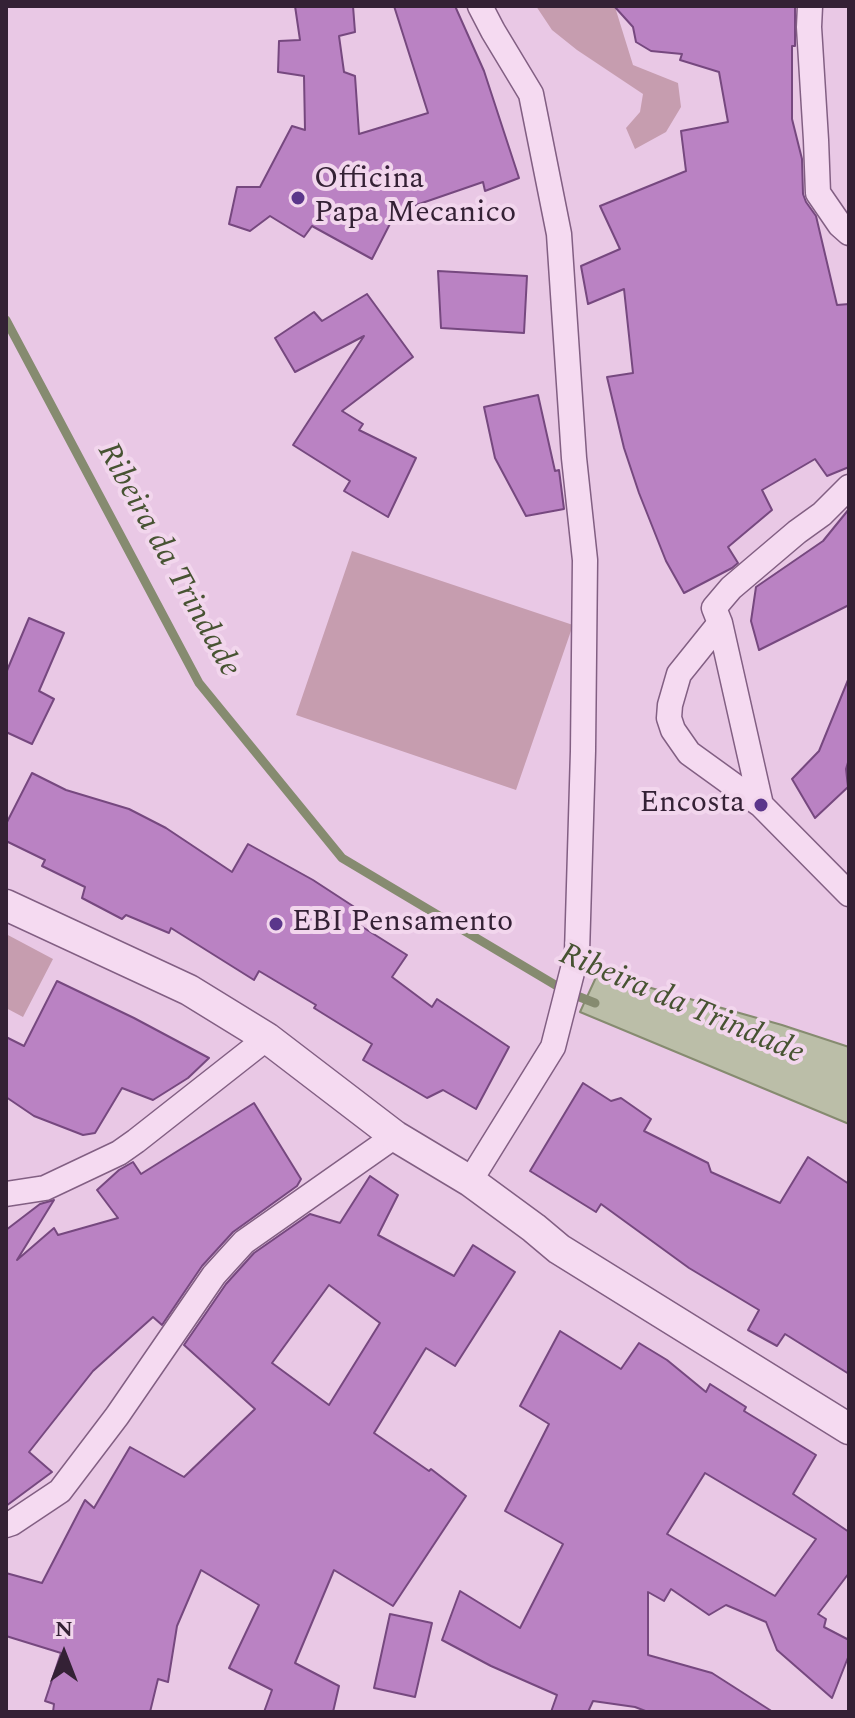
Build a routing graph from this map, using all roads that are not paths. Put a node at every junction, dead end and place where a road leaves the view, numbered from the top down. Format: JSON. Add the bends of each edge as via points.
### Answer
{"nodes":[{"id":1,"x":480,"y":6,"type":"edge"},
{"id":2,"x":810,"y":6,"type":"edge"},
{"id":3,"x":849,"y":233,"type":"edge"},
{"id":4,"x":849,"y":487,"type":"edge"},
{"id":5,"x":720,"y":623,"type":"junction"},
{"id":6,"x":761,"y":805,"type":"junction"},
{"id":7,"x":849,"y":894,"type":"edge"},
{"id":8,"x":6,"y":905,"type":"edge"},
{"id":9,"x":267,"y":1038,"type":"junction"},
{"id":10,"x":395,"y":1136,"type":"junction"},
{"id":11,"x":470,"y":1181,"type":"junction"},
{"id":12,"x":6,"y":1194,"type":"edge"},
{"id":13,"x":849,"y":1429,"type":"edge"},
{"id":14,"x":6,"y":1525,"type":"edge"}],
"edges":[{"from":1,"to":11,"type":"street","via":[[531,94],[559,234],[585,560],[577,953],[553,1047]]},
{"from":2,"to":3,"type":"street","via":[[818,193]]},
{"from":4,"to":5,"type":"street","via":[[731,588],[714,608]]},
{"from":5,"to":6,"type":"street"},
{"from":5,"to":6,"type":"street","via":[[679,674],[669,718],[689,753]]},
{"from":6,"to":7,"type":"street"},
{"from":8,"to":9,"type":"street","via":[[180,985]]},
{"from":9,"to":10,"type":"street"},
{"from":9,"to":12,"type":"street","via":[[119,1153],[45,1188]]},
{"from":10,"to":11,"type":"street"},
{"from":10,"to":14,"type":"street","via":[[244,1242],[214,1275],[60,1491]]},
{"from":11,"to":13,"type":"street","via":[[559,1249]]}]}
